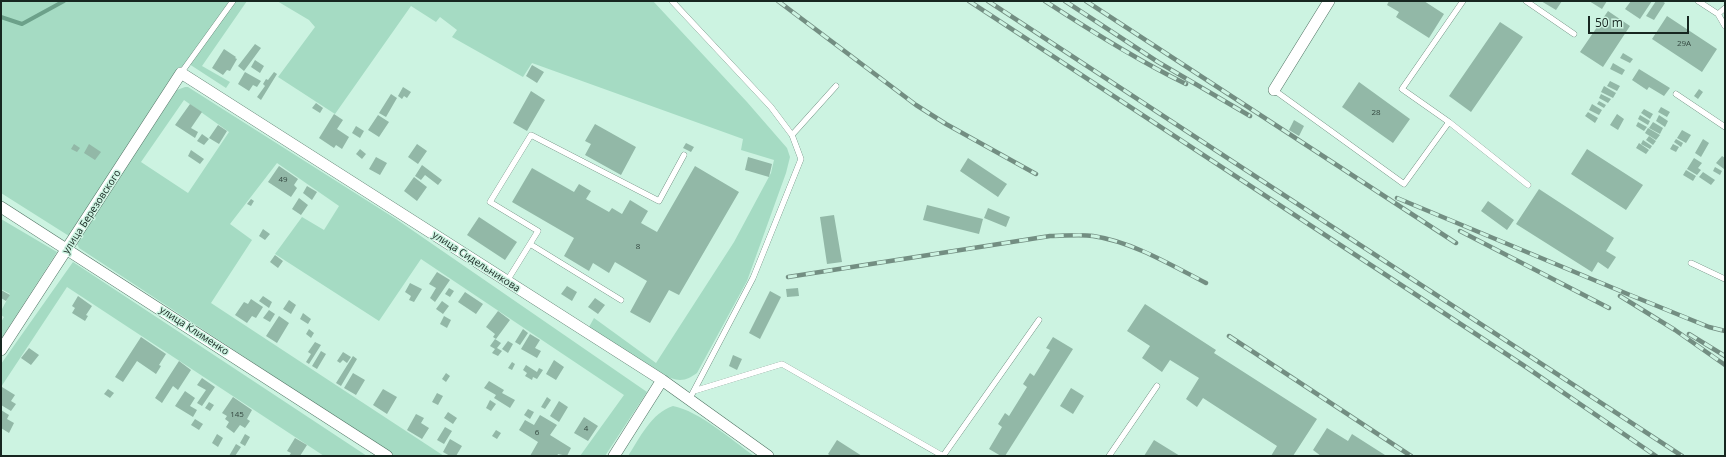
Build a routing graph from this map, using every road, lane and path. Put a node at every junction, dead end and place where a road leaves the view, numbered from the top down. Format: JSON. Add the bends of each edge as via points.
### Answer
{"nodes":[{"id":1,"x":233,"y":1,"type":"edge"},
{"id":2,"x":672,"y":1,"type":"edge"},
{"id":3,"x":1329,"y":1,"type":"edge"},
{"id":4,"x":1463,"y":1,"type":"edge"},
{"id":5,"x":1526,"y":1,"type":"edge"},
{"id":6,"x":1698,"y":1,"type":"edge"},
{"id":7,"x":1725,"y":8,"type":"edge"},
{"id":8,"x":1718,"y":14,"type":"junction"},
{"id":9,"x":1725,"y":26,"type":"edge"},
{"id":10,"x":1574,"y":34,"type":"dead end"},
{"id":11,"x":181,"y":73,"type":"junction"},
{"id":12,"x":836,"y":86,"type":"dead end"},
{"id":13,"x":1274,"y":90,"type":"joint"},
{"id":14,"x":1676,"y":94,"type":"dead end"},
{"id":15,"x":1449,"y":122,"type":"junction"},
{"id":16,"x":1725,"y":127,"type":"edge"},
{"id":17,"x":792,"y":135,"type":"junction"},
{"id":18,"x":684,"y":155,"type":"dead end"},
{"id":19,"x":1528,"y":184,"type":"dead end"},
{"id":20,"x":1,"y":207,"type":"edge"},
{"id":21,"x":530,"y":244,"type":"junction"},
{"id":22,"x":68,"y":249,"type":"junction"},
{"id":23,"x":1691,"y":263,"type":"dead end"},
{"id":24,"x":1725,"y":279,"type":"edge"},
{"id":25,"x":507,"y":282,"type":"junction"},
{"id":26,"x":621,"y":300,"type":"dead end"},
{"id":27,"x":1039,"y":320,"type":"dead end"},
{"id":28,"x":1,"y":350,"type":"edge"},
{"id":29,"x":662,"y":380,"type":"junction"},
{"id":30,"x":1156,"y":386,"type":"dead end"},
{"id":31,"x":691,"y":395,"type":"junction"},
{"id":32,"x":387,"y":456,"type":"edge"},
{"id":33,"x":614,"y":456,"type":"edge"},
{"id":34,"x":768,"y":456,"type":"edge"},
{"id":35,"x":943,"y":456,"type":"edge"},
{"id":36,"x":1109,"y":456,"type":"edge"}],
"edges":[{"from":1,"to":11,"type":"lane"},
{"from":2,"to":17,"type":"lane","via":[[771,107]]},
{"from":3,"to":13,"type":"street"},
{"from":4,"to":15,"type":"lane","via":[[1402,89]]},
{"from":5,"to":10,"type":"lane"},
{"from":6,"to":8,"type":"lane"},
{"from":7,"to":8,"type":"lane"},
{"from":8,"to":9,"type":"lane"},
{"from":11,"to":22,"type":"street","name":"улица Березовского"},
{"from":11,"to":25,"type":"street","name":"улица Сидельникова"},
{"from":12,"to":17,"type":"lane"},
{"from":13,"to":15,"type":"lane","via":[[1404,184]]},
{"from":14,"to":16,"type":"lane"},
{"from":15,"to":19,"type":"lane"},
{"from":17,"to":31,"type":"lane","via":[[801,159],[753,278]]},
{"from":18,"to":21,"type":"lane","via":[[659,201],[531,135],[490,202],[538,231]]},
{"from":20,"to":22,"type":"street","name":"улица Клименко"},
{"from":21,"to":25,"type":"lane"},
{"from":21,"to":26,"type":"lane"},
{"from":22,"to":28,"type":"street","name":"улица Березовского"},
{"from":22,"to":32,"type":"street","name":"улица Клименко"},
{"from":23,"to":24,"type":"lane"},
{"from":25,"to":29,"type":"street","name":"улица Сидельникова"},
{"from":27,"to":35,"type":"lane"},
{"from":29,"to":31,"type":"street","name":"улица Сидельникова"},
{"from":29,"to":33,"type":"street"},
{"from":30,"to":36,"type":"lane"},
{"from":31,"to":34,"type":"street","name":"улица Сидельникова"},
{"from":31,"to":35,"type":"lane","via":[[782,364]]}]}
